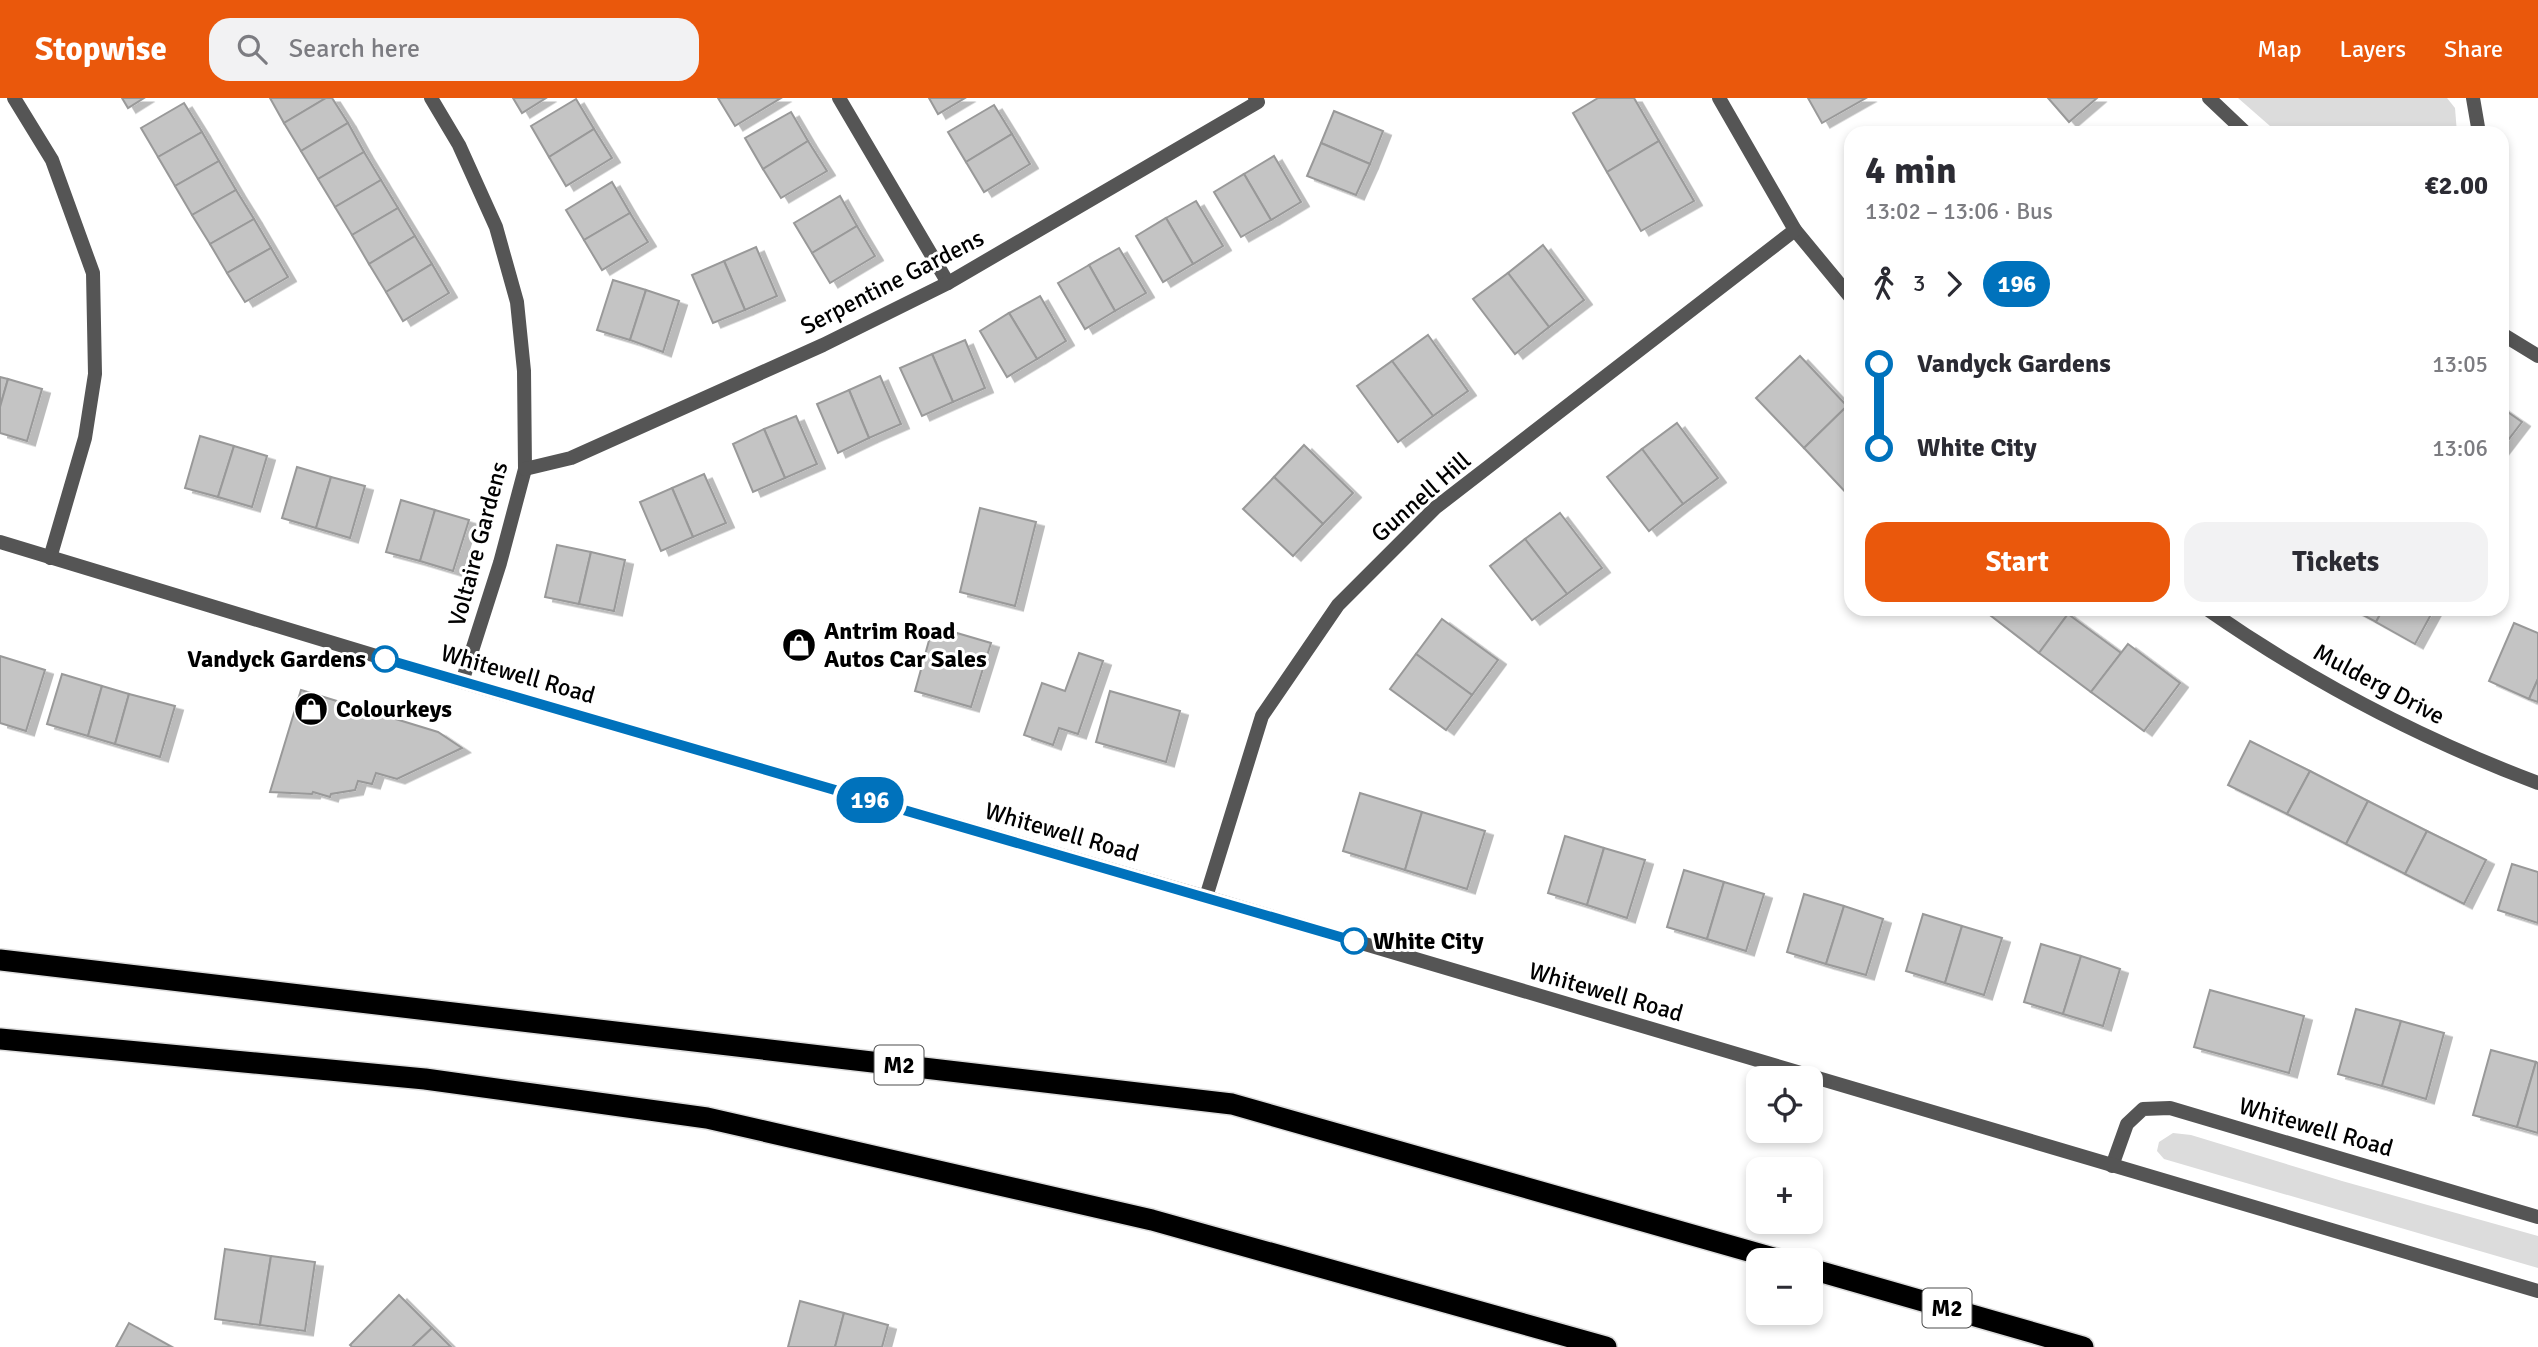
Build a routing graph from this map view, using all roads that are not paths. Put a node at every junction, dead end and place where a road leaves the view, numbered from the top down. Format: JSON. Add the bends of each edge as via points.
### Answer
{"nodes":[{"id":1,"x":14,"y":98,"type":"edge"},
{"id":2,"x":431,"y":98,"type":"edge"},
{"id":3,"x":839,"y":98,"type":"edge"},
{"id":4,"x":1255,"y":98,"type":"edge"},
{"id":5,"x":1719,"y":98,"type":"edge"},
{"id":6,"x":2209,"y":98,"type":"edge"},
{"id":7,"x":2473,"y":98,"type":"edge"},
{"id":8,"x":2239,"y":126,"type":"edge"},
{"id":9,"x":2478,"y":126,"type":"edge"},
{"id":10,"x":1796,"y":230,"type":"junction"},
{"id":11,"x":948,"y":282,"type":"junction"},
{"id":12,"x":1844,"y":289,"type":"edge"},
{"id":13,"x":2509,"y":338,"type":"edge"},
{"id":14,"x":2538,"y":356,"type":"edge"},
{"id":15,"x":525,"y":469,"type":"junction"},
{"id":16,"x":0,"y":542,"type":"edge"},
{"id":17,"x":50,"y":558,"type":"junction"},
{"id":18,"x":2217,"y":616,"type":"edge"},
{"id":19,"x":462,"y":682,"type":"junction"},
{"id":20,"x":2538,"y":783,"type":"edge"},
{"id":21,"x":1206,"y":897,"type":"junction"},
{"id":22,"x":0,"y":960,"type":"edge"},
{"id":23,"x":0,"y":1039,"type":"edge"},
{"id":24,"x":2112,"y":1166,"type":"junction"},
{"id":25,"x":2538,"y":1217,"type":"edge"},
{"id":26,"x":1746,"y":1250,"type":"edge"},
{"id":27,"x":1823,"y":1272,"type":"edge"},
{"id":28,"x":2538,"y":1291,"type":"edge"},
{"id":29,"x":1606,"y":1347,"type":"edge"},
{"id":30,"x":2083,"y":1347,"type":"edge"}],
"edges":[{"from":1,"to":17,"type":"street","via":[[52,160],[93,273],[95,374],[85,438]]},
{"from":2,"to":15,"type":"street","name":"Voltaire Gardens","via":[[459,145],[496,227],[517,302],[524,372]]},
{"from":3,"to":11,"type":"street"},
{"from":4,"to":11,"type":"street","name":"Serpentine Gardens","via":[[1258,102]]},
{"from":5,"to":10,"type":"street"},
{"from":6,"to":8,"type":"street"},
{"from":7,"to":9,"type":"street"},
{"from":10,"to":12,"type":"street"},
{"from":10,"to":21,"type":"street","name":"Gunnell Hill","via":[[1435,508],[1338,605],[1262,716]]},
{"from":11,"to":15,"type":"street","name":"Serpentine Gardens","via":[[823,345],[571,458]]},
{"from":13,"to":14,"type":"street"},
{"from":15,"to":19,"type":"street","name":"Voltaire Gardens"},
{"from":16,"to":17,"type":"street","name":"Whitewell Road"},
{"from":17,"to":19,"type":"street","name":"Whitewell Road"},
{"from":18,"to":20,"type":"street","name":"Mulderg Drive","via":[[2266,650],[2410,728]]},
{"from":19,"to":21,"type":"street","name":"Whitewell Road"},
{"from":21,"to":24,"type":"street","name":"Whitewell Road"},
{"from":22,"to":26,"type":"highway","number":"M2","via":[[1231,1104]]},
{"from":23,"to":29,"type":"highway","via":[[425,1079],[707,1118],[1152,1220]]},
{"from":24,"to":25,"type":"street","name":"Whitewell Road","via":[[2127,1124],[2143,1109],[2170,1108]]},
{"from":24,"to":28,"type":"street","name":"Whitewell Road"},
{"from":27,"to":30,"type":"highway","number":"M2"}]}
